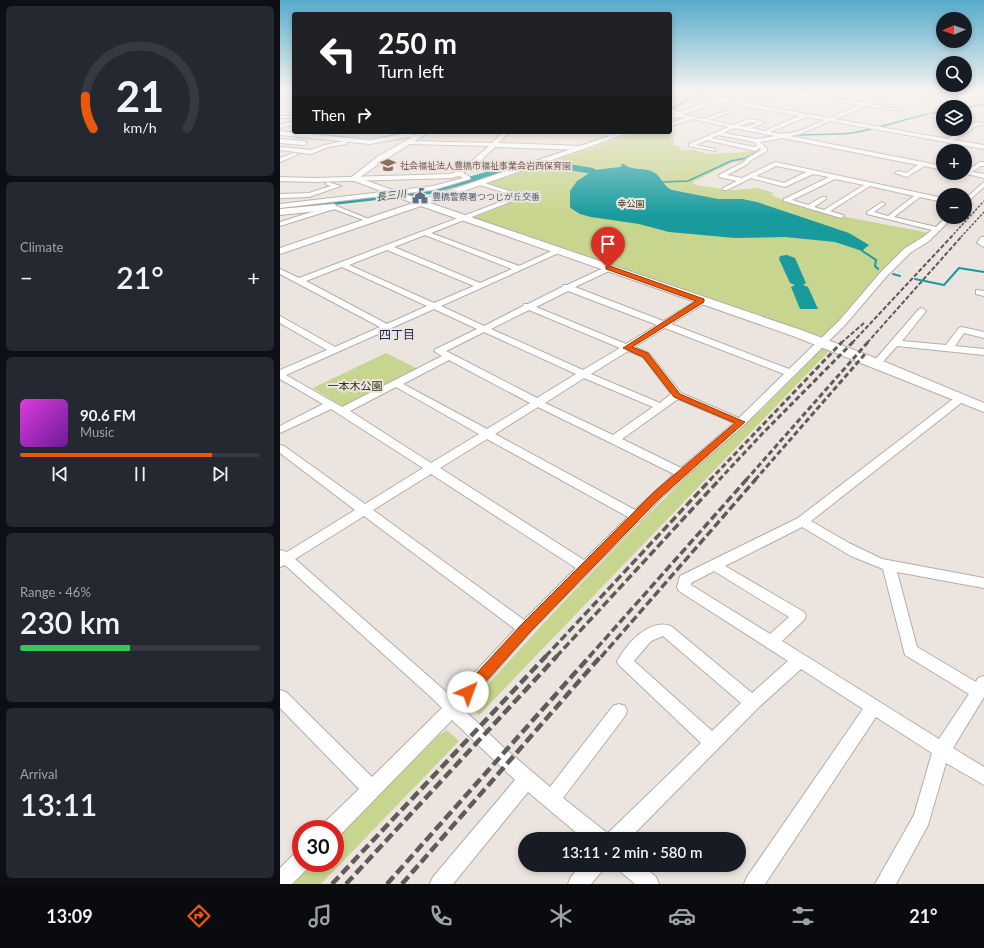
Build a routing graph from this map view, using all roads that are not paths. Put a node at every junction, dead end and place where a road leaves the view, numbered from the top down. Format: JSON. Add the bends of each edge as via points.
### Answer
{"nodes":[{"id":1,"x":766,"y":132,"type":"edge"},
{"id":2,"x":800,"y":132,"type":"edge"},
{"id":3,"x":899,"y":132,"type":"edge"},
{"id":4,"x":961,"y":132,"type":"edge"},
{"id":5,"x":280,"y":133,"type":"edge"},
{"id":6,"x":718,"y":133,"type":"joint"},
{"id":7,"x":336,"y":134,"type":"edge"},
{"id":8,"x":422,"y":134,"type":"edge"},
{"id":9,"x":504,"y":134,"type":"edge"},
{"id":10,"x":612,"y":135,"type":"edge"},
{"id":11,"x":783,"y":136,"type":"junction"},
{"id":12,"x":324,"y":137,"type":"junction"},
{"id":13,"x":417,"y":137,"type":"junction"},
{"id":14,"x":706,"y":138,"type":"junction"},
{"id":15,"x":356,"y":140,"type":"junction"},
{"id":16,"x":280,"y":141,"type":"edge"},
{"id":17,"x":700,"y":141,"type":"junction"},
{"id":18,"x":949,"y":141,"type":"junction"},
{"id":19,"x":410,"y":142,"type":"junction"},
{"id":20,"x":304,"y":143,"type":"junction"},
{"id":21,"x":759,"y":144,"type":"junction"},
{"id":22,"x":493,"y":145,"type":"junction"},
{"id":23,"x":723,"y":146,"type":"dead end"},
{"id":24,"x":984,"y":147,"type":"edge"},
{"id":25,"x":581,"y":148,"type":"junction"},
{"id":26,"x":281,"y":149,"type":"edge"},
{"id":27,"x":713,"y":150,"type":"dead end"},
{"id":28,"x":296,"y":154,"type":"dead end"},
{"id":29,"x":281,"y":159,"type":"edge"},
{"id":30,"x":750,"y":159,"type":"junction"},
{"id":31,"x":775,"y":164,"type":"junction"},
{"id":32,"x":923,"y":164,"type":"junction"},
{"id":33,"x":984,"y":164,"type":"edge"},
{"id":34,"x":936,"y":167,"type":"edge"},
{"id":35,"x":972,"y":169,"type":"edge"},
{"id":36,"x":812,"y":172,"type":"junction"},
{"id":37,"x":898,"y":173,"type":"dead end"},
{"id":38,"x":972,"y":173,"type":"edge"},
{"id":39,"x":460,"y":174,"type":"junction"},
{"id":40,"x":750,"y":176,"type":"junction"},
{"id":41,"x":984,"y":176,"type":"edge"},
{"id":42,"x":834,"y":177,"type":"junction"},
{"id":43,"x":280,"y":179,"type":"edge"},
{"id":44,"x":353,"y":179,"type":"junction"},
{"id":45,"x":741,"y":180,"type":"junction"},
{"id":46,"x":313,"y":183,"type":"junction"},
{"id":47,"x":478,"y":183,"type":"junction"},
{"id":48,"x":869,"y":184,"type":"junction"},
{"id":49,"x":984,"y":184,"type":"edge"},
{"id":50,"x":725,"y":189,"type":"dead end"},
{"id":51,"x":308,"y":194,"type":"junction"},
{"id":52,"x":400,"y":195,"type":"junction"},
{"id":53,"x":919,"y":195,"type":"junction"},
{"id":54,"x":972,"y":195,"type":"edge"},
{"id":55,"x":280,"y":196,"type":"edge"},
{"id":56,"x":824,"y":198,"type":"dead end"},
{"id":57,"x":936,"y":199,"type":"edge"},
{"id":58,"x":323,"y":202,"type":"junction"},
{"id":59,"x":421,"y":202,"type":"junction"},
{"id":60,"x":882,"y":204,"type":"dead end"},
{"id":61,"x":280,"y":206,"type":"edge"},
{"id":62,"x":334,"y":207,"type":"junction"},
{"id":63,"x":809,"y":207,"type":"junction"},
{"id":64,"x":280,"y":212,"type":"edge"},
{"id":65,"x":825,"y":212,"type":"junction"},
{"id":66,"x":841,"y":216,"type":"dead end"},
{"id":67,"x":465,"y":218,"type":"junction"},
{"id":68,"x":889,"y":218,"type":"junction"},
{"id":69,"x":368,"y":220,"type":"junction"},
{"id":70,"x":280,"y":224,"type":"edge"},
{"id":71,"x":942,"y":224,"type":"edge"},
{"id":72,"x":937,"y":229,"type":"junction"},
{"id":73,"x":425,"y":233,"type":"junction"},
{"id":74,"x":984,"y":239,"type":"edge"},
{"id":75,"x":984,"y":245,"type":"edge"},
{"id":76,"x":386,"y":247,"type":"junction"},
{"id":77,"x":280,"y":250,"type":"edge"},
{"id":78,"x":559,"y":250,"type":"junction"},
{"id":79,"x":342,"y":264,"type":"junction"},
{"id":80,"x":517,"y":268,"type":"junction"},
{"id":81,"x":608,"y":268,"type":"junction"},
{"id":82,"x":280,"y":271,"type":"edge"},
{"id":83,"x":299,"y":281,"type":"junction"},
{"id":84,"x":479,"y":285,"type":"junction"},
{"id":85,"x":566,"y":288,"type":"junction"},
{"id":86,"x":702,"y":301,"type":"junction"},
{"id":87,"x":434,"y":306,"type":"junction"},
{"id":88,"x":527,"y":306,"type":"junction"},
{"id":89,"x":922,"y":311,"type":"dead end"},
{"id":90,"x":280,"y":319,"type":"edge"},
{"id":91,"x":665,"y":324,"type":"junction"},
{"id":92,"x":387,"y":326,"type":"junction"},
{"id":93,"x":484,"y":327,"type":"junction"},
{"id":94,"x":984,"y":335,"type":"edge"},
{"id":95,"x":821,"y":342,"type":"junction"},
{"id":96,"x":896,"y":343,"type":"junction"},
{"id":97,"x":626,"y":348,"type":"junction"},
{"id":98,"x":949,"y":348,"type":"junction"},
{"id":99,"x":334,"y":350,"type":"junction"},
{"id":100,"x":984,"y":352,"type":"edge"},
{"id":101,"x":450,"y":356,"type":"junction"},
{"id":102,"x":877,"y":364,"type":"junction"},
{"id":103,"x":791,"y":373,"type":"junction"},
{"id":104,"x":280,"y":374,"type":"edge"},
{"id":105,"x":584,"y":374,"type":"junction"},
{"id":106,"x":397,"y":384,"type":"junction"},
{"id":107,"x":677,"y":395,"type":"junction"},
{"id":108,"x":961,"y":398,"type":"junction"},
{"id":109,"x":538,"y":403,"type":"junction"},
{"id":110,"x":330,"y":404,"type":"junction"},
{"id":111,"x":661,"y":407,"type":"junction"},
{"id":112,"x":984,"y":408,"type":"edge"},
{"id":113,"x":342,"y":411,"type":"junction"},
{"id":114,"x":741,"y":422,"type":"junction"},
{"id":115,"x":280,"y":430,"type":"edge"},
{"id":116,"x":488,"y":434,"type":"junction"},
{"id":117,"x":614,"y":440,"type":"junction"},
{"id":118,"x":280,"y":448,"type":"edge"},
{"id":119,"x":430,"y":469,"type":"junction"},
{"id":120,"x":682,"y":472,"type":"junction"},
{"id":121,"x":364,"y":509,"type":"junction"},
{"id":122,"x":637,"y":517,"type":"junction"},
{"id":123,"x":802,"y":521,"type":"junction"},
{"id":124,"x":282,"y":558,"type":"edge"},
{"id":125,"x":715,"y":566,"type":"junction"},
{"id":126,"x":889,"y":566,"type":"junction"},
{"id":127,"x":585,"y":567,"type":"junction"},
{"id":128,"x":984,"y":583,"type":"edge"},
{"id":129,"x":525,"y":628,"type":"junction"},
{"id":130,"x":772,"y":642,"type":"junction"},
{"id":131,"x":799,"y":661,"type":"junction"},
{"id":132,"x":981,"y":687,"type":"edge"},
{"id":133,"x":280,"y":697,"type":"edge"},
{"id":134,"x":752,"y":703,"type":"junction"},
{"id":135,"x":874,"y":707,"type":"junction"},
{"id":136,"x":452,"y":709,"type":"junction"},
{"id":137,"x":620,"y":711,"type":"dead end"},
{"id":138,"x":712,"y":742,"type":"junction"},
{"id":139,"x":941,"y":751,"type":"junction"},
{"id":140,"x":984,"y":778,"type":"edge"},
{"id":141,"x":527,"y":780,"type":"junction"},
{"id":142,"x":371,"y":789,"type":"junction"},
{"id":143,"x":551,"y":800,"type":"junction"},
{"id":144,"x":341,"y":820,"type":"edge"},
{"id":145,"x":590,"y":832,"type":"edge"},
{"id":146,"x":623,"y":832,"type":"edge"},
{"id":147,"x":292,"y":870,"type":"edge"},
{"id":148,"x":588,"y":872,"type":"edge"},
{"id":149,"x":636,"y":872,"type":"edge"},
{"id":150,"x":280,"y":882,"type":"edge"},
{"id":151,"x":440,"y":884,"type":"edge"},
{"id":152,"x":578,"y":884,"type":"edge"},
{"id":153,"x":649,"y":884,"type":"edge"},
{"id":154,"x":754,"y":884,"type":"edge"},
{"id":155,"x":885,"y":884,"type":"edge"}],
"edges":[{"from":1,"to":11,"type":"street"},
{"from":2,"to":11,"type":"street"},
{"from":3,"to":18,"type":"street"},
{"from":4,"to":18,"type":"street"},
{"from":5,"to":12,"type":"street"},
{"from":6,"to":14,"type":"street"},
{"from":6,"to":21,"type":"street"},
{"from":7,"to":12,"type":"street"},
{"from":8,"to":13,"type":"street"},
{"from":9,"to":22,"type":"street"},
{"from":10,"to":25,"type":"street"},
{"from":11,"to":21,"type":"street"},
{"from":11,"to":32,"type":"street"},
{"from":12,"to":15,"type":"street"},
{"from":12,"to":20,"type":"street"},
{"from":13,"to":15,"type":"street","via":[[408,135],[370,142]]},
{"from":13,"to":19,"type":"street"},
{"from":14,"to":17,"type":"street"},
{"from":14,"to":21,"type":"street","via":[[755,149]]},
{"from":15,"to":26,"type":"street","via":[[311,152]]},
{"from":16,"to":20,"type":"street"},
{"from":17,"to":23,"type":"street"},
{"from":17,"to":27,"type":"street","via":[[691,145]]},
{"from":18,"to":24,"type":"street"},
{"from":19,"to":22,"type":"street"},
{"from":19,"to":44,"type":"street","via":[[380,158]]},
{"from":20,"to":26,"type":"street"},
{"from":21,"to":30,"type":"street","via":[[766,150]]},
{"from":22,"to":25,"type":"street"},
{"from":22,"to":39,"type":"street"},
{"from":25,"to":47,"type":"street"},
{"from":28,"to":29,"type":"street"},
{"from":30,"to":31,"type":"street"},
{"from":30,"to":45,"type":"street","via":[[721,176]]},
{"from":31,"to":36,"type":"street"},
{"from":31,"to":40,"type":"street"},
{"from":32,"to":34,"type":"street"},
{"from":32,"to":37,"type":"street","via":[[907,175]]},
{"from":33,"to":35,"type":"street"},
{"from":36,"to":40,"type":"street","via":[[785,185]]},
{"from":36,"to":42,"type":"street"},
{"from":38,"to":41,"type":"street"},
{"from":39,"to":44,"type":"street"},
{"from":39,"to":52,"type":"street","via":[[468,178]]},
{"from":40,"to":45,"type":"street"},
{"from":42,"to":48,"type":"street"},
{"from":42,"to":63,"type":"street","via":[[786,200]]},
{"from":43,"to":46,"type":"street"},
{"from":44,"to":46,"type":"street"},
{"from":44,"to":52,"type":"street"},
{"from":45,"to":50,"type":"street"},
{"from":46,"to":51,"type":"street"},
{"from":46,"to":51,"type":"street","via":[[338,186]]},
{"from":47,"to":59,"type":"street"},
{"from":47,"to":67,"type":"street","via":[[522,196]]},
{"from":48,"to":53,"type":"street"},
{"from":48,"to":65,"type":"street"},
{"from":49,"to":54,"type":"street"},
{"from":51,"to":55,"type":"street"},
{"from":51,"to":58,"type":"street"},
{"from":52,"to":58,"type":"street"},
{"from":52,"to":59,"type":"street"},
{"from":53,"to":57,"type":"street"},
{"from":53,"to":68,"type":"street"},
{"from":56,"to":63,"type":"street"},
{"from":58,"to":61,"type":"street"},
{"from":59,"to":67,"type":"street"},
{"from":59,"to":69,"type":"street"},
{"from":60,"to":68,"type":"street","via":[[869,213]]},
{"from":62,"to":64,"type":"street"},
{"from":62,"to":69,"type":"street"},
{"from":62,"to":70,"type":"street"},
{"from":63,"to":65,"type":"street"},
{"from":65,"to":66,"type":"street"},
{"from":67,"to":73,"type":"street"},
{"from":67,"to":78,"type":"street"},
{"from":68,"to":72,"type":"street"},
{"from":69,"to":77,"type":"street"},
{"from":71,"to":72,"type":"street"},
{"from":72,"to":95,"type":"street","via":[[907,251],[842,323]]},
{"from":73,"to":76,"type":"street"},
{"from":73,"to":80,"type":"street"},
{"from":74,"to":75,"type":"street","via":[[981,243]]},
{"from":76,"to":79,"type":"street"},
{"from":76,"to":84,"type":"street"},
{"from":78,"to":80,"type":"street"},
{"from":78,"to":81,"type":"street"},
{"from":79,"to":83,"type":"street"},
{"from":79,"to":87,"type":"street"},
{"from":80,"to":84,"type":"street"},
{"from":81,"to":85,"type":"street"},
{"from":81,"to":86,"type":"street"},
{"from":82,"to":83,"type":"street"},
{"from":83,"to":92,"type":"street"},
{"from":84,"to":87,"type":"street"},
{"from":85,"to":88,"type":"street"},
{"from":85,"to":91,"type":"street"},
{"from":86,"to":91,"type":"street"},
{"from":86,"to":95,"type":"street"},
{"from":87,"to":92,"type":"street"},
{"from":87,"to":93,"type":"street"},
{"from":88,"to":93,"type":"street"},
{"from":88,"to":97,"type":"street"},
{"from":89,"to":96,"type":"street"},
{"from":90,"to":99,"type":"street"},
{"from":91,"to":97,"type":"street"},
{"from":91,"to":103,"type":"street"},
{"from":92,"to":99,"type":"street"},
{"from":93,"to":101,"type":"street","via":[[439,351]]},
{"from":93,"to":105,"type":"street"},
{"from":94,"to":98,"type":"street","via":[[962,330]]},
{"from":95,"to":102,"type":"street"},
{"from":95,"to":103,"type":"street"},
{"from":96,"to":98,"type":"street"},
{"from":96,"to":102,"type":"street"},
{"from":97,"to":105,"type":"street"},
{"from":97,"to":107,"type":"street","via":[[646,355]]},
{"from":98,"to":100,"type":"street"},
{"from":99,"to":104,"type":"street"},
{"from":101,"to":106,"type":"street"},
{"from":101,"to":109,"type":"street"},
{"from":102,"to":108,"type":"street"},
{"from":103,"to":114,"type":"street"},
{"from":104,"to":110,"type":"street"},
{"from":105,"to":109,"type":"street"},
{"from":105,"to":111,"type":"street"},
{"from":106,"to":113,"type":"street"},
{"from":106,"to":116,"type":"street"},
{"from":107,"to":111,"type":"street"},
{"from":107,"to":114,"type":"street"},
{"from":108,"to":112,"type":"street"},
{"from":108,"to":123,"type":"street"},
{"from":109,"to":116,"type":"street"},
{"from":109,"to":117,"type":"street"},
{"from":110,"to":113,"type":"street"},
{"from":110,"to":115,"type":"street"},
{"from":111,"to":117,"type":"street"},
{"from":113,"to":119,"type":"street"},
{"from":114,"to":120,"type":"street"},
{"from":116,"to":119,"type":"street"},
{"from":116,"to":122,"type":"street"},
{"from":117,"to":120,"type":"street"},
{"from":118,"to":121,"type":"street"},
{"from":119,"to":121,"type":"street"},
{"from":119,"to":127,"type":"street"},
{"from":120,"to":122,"type":"street"},
{"from":121,"to":124,"type":"street"},
{"from":121,"to":129,"type":"street"},
{"from":122,"to":127,"type":"street"},
{"from":123,"to":125,"type":"street"},
{"from":123,"to":126,"type":"street","via":[[866,558]]},
{"from":124,"to":136,"type":"street","via":[[439,694]]},
{"from":125,"to":130,"type":"street","via":[[799,616]]},
{"from":125,"to":130,"type":"street","via":[[685,580],[684,587]]},
{"from":126,"to":128,"type":"street"},
{"from":126,"to":132,"type":"street","via":[[910,651]]},
{"from":127,"to":129,"type":"street"},
{"from":129,"to":136,"type":"street"},
{"from":130,"to":131,"type":"street"},
{"from":131,"to":134,"type":"street"},
{"from":131,"to":135,"type":"street"},
{"from":132,"to":139,"type":"street"},
{"from":133,"to":142,"type":"street"},
{"from":134,"to":138,"type":"street"},
{"from":134,"to":138,"type":"street","via":[[666,630],[653,632],[645,637],[625,662]]},
{"from":135,"to":139,"type":"street"},
{"from":135,"to":154,"type":"street"},
{"from":136,"to":141,"type":"street"},
{"from":136,"to":142,"type":"street"},
{"from":137,"to":143,"type":"street"},
{"from":138,"to":146,"type":"street"},
{"from":139,"to":140,"type":"street"},
{"from":139,"to":155,"type":"street","via":[[922,819]]},
{"from":141,"to":143,"type":"street"},
{"from":141,"to":151,"type":"street"},
{"from":142,"to":144,"type":"street"},
{"from":143,"to":145,"type":"street"},
{"from":147,"to":150,"type":"street"},
{"from":148,"to":152,"type":"street"},
{"from":149,"to":153,"type":"street"}]}
